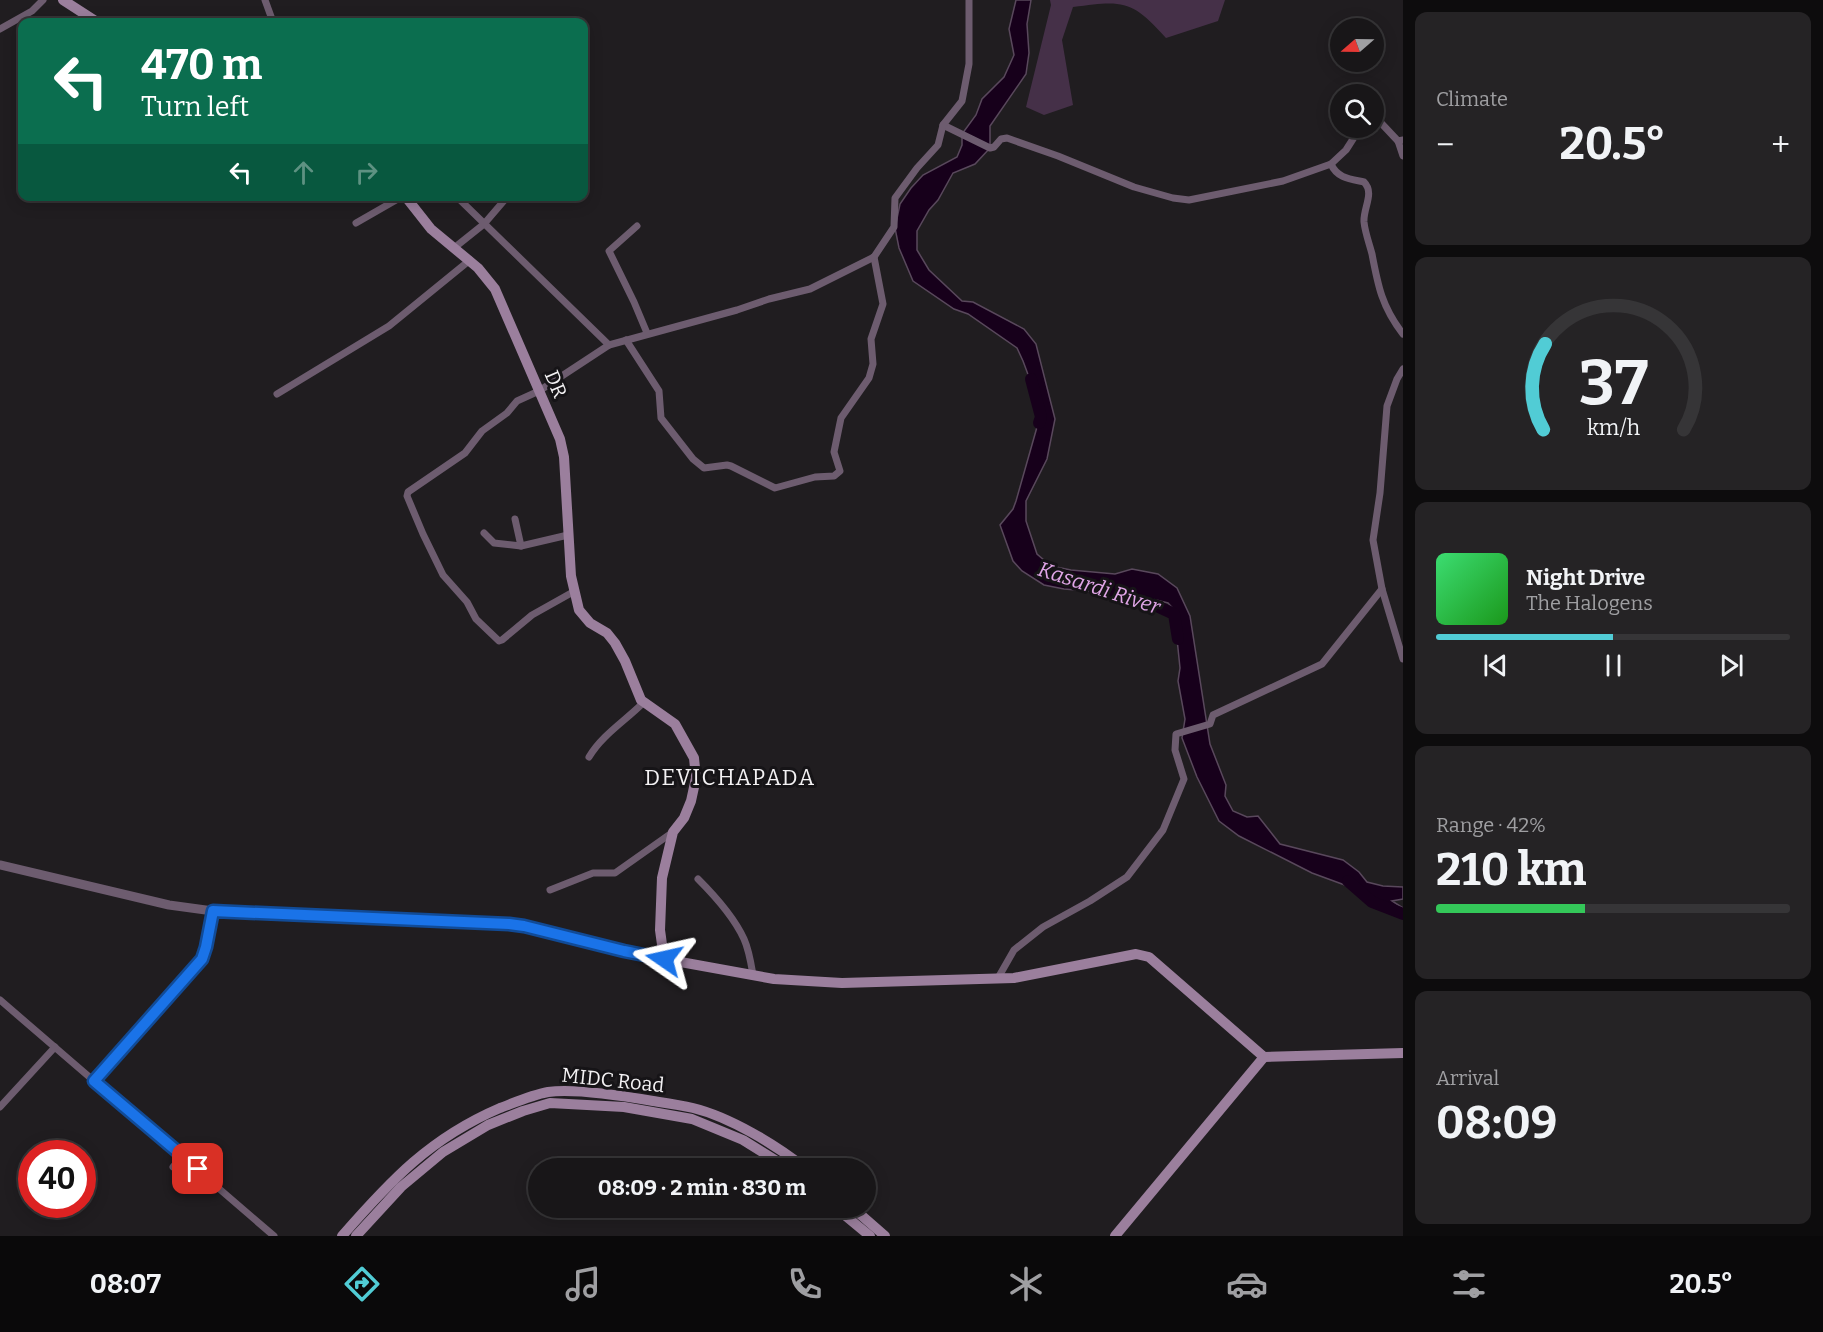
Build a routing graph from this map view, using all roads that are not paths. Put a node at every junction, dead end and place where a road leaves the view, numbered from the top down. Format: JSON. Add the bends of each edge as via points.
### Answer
{"nodes":[{"id":1,"x":43,"y":0,"type":"edge"},
{"id":2,"x":63,"y":0,"type":"edge"},
{"id":3,"x":265,"y":0,"type":"edge"},
{"id":4,"x":969,"y":0,"type":"edge"},
{"id":5,"x":20,"y":18,"type":"edge"},
{"id":6,"x":91,"y":18,"type":"edge"},
{"id":7,"x":272,"y":18,"type":"edge"},
{"id":8,"x":18,"y":19,"type":"edge"},
{"id":9,"x":0,"y":29,"type":"edge"},
{"id":10,"x":943,"y":125,"type":"junction"},
{"id":11,"x":1384,"y":126,"type":"edge"},
{"id":12,"x":1354,"y":138,"type":"edge"},
{"id":13,"x":1400,"y":140,"type":"edge"},
{"id":14,"x":1403,"y":156,"type":"edge"},
{"id":15,"x":1331,"y":164,"type":"junction"},
{"id":16,"x":395,"y":201,"type":"edge"},
{"id":17,"x":408,"y":201,"type":"edge"},
{"id":18,"x":461,"y":201,"type":"edge"},
{"id":19,"x":504,"y":201,"type":"edge"},
{"id":20,"x":356,"y":223,"type":"dead end"},
{"id":21,"x":484,"y":225,"type":"junction"},
{"id":22,"x":637,"y":226,"type":"dead end"},
{"id":23,"x":454,"y":248,"type":"junction"},
{"id":24,"x":874,"y":257,"type":"junction"},
{"id":25,"x":470,"y":260,"type":"junction"},
{"id":26,"x":646,"y":333,"type":"junction"},
{"id":27,"x":1403,"y":334,"type":"edge"},
{"id":28,"x":626,"y":340,"type":"junction"},
{"id":29,"x":609,"y":345,"type":"junction"},
{"id":30,"x":1403,"y":369,"type":"edge"},
{"id":31,"x":539,"y":391,"type":"junction"},
{"id":32,"x":277,"y":394,"type":"dead end"},
{"id":33,"x":515,"y":519,"type":"dead end"},
{"id":34,"x":484,"y":533,"type":"dead end"},
{"id":35,"x":568,"y":535,"type":"junction"},
{"id":36,"x":521,"y":546,"type":"junction"},
{"id":37,"x":1382,"y":589,"type":"junction"},
{"id":38,"x":573,"y":592,"type":"junction"},
{"id":39,"x":1402,"y":654,"type":"edge"},
{"id":40,"x":643,"y":703,"type":"junction"},
{"id":41,"x":589,"y":757,"type":"dead end"},
{"id":42,"x":673,"y":832,"type":"junction"},
{"id":43,"x":0,"y":865,"type":"edge"},
{"id":44,"x":698,"y":879,"type":"dead end"},
{"id":45,"x":550,"y":890,"type":"dead end"},
{"id":46,"x":213,"y":911,"type":"junction"},
{"id":47,"x":664,"y":959,"type":"junction"},
{"id":48,"x":753,"y":975,"type":"junction"},
{"id":49,"x":998,"y":978,"type":"junction"},
{"id":50,"x":0,"y":1000,"type":"edge"},
{"id":51,"x":55,"y":1047,"type":"junction"},
{"id":52,"x":1403,"y":1053,"type":"edge"},
{"id":53,"x":1264,"y":1057,"type":"junction"},
{"id":54,"x":94,"y":1081,"type":"junction"},
{"id":55,"x":0,"y":1107,"type":"edge"},
{"id":56,"x":182,"y":1156,"type":"junction"},
{"id":57,"x":772,"y":1158,"type":"edge"},
{"id":58,"x":790,"y":1158,"type":"edge"},
{"id":59,"x":173,"y":1167,"type":"dead end"},
{"id":60,"x":848,"y":1218,"type":"edge"},
{"id":61,"x":864,"y":1218,"type":"edge"},
{"id":62,"x":274,"y":1236,"type":"edge"},
{"id":63,"x":342,"y":1236,"type":"edge"},
{"id":64,"x":356,"y":1236,"type":"edge"},
{"id":65,"x":870,"y":1236,"type":"edge"},
{"id":66,"x":885,"y":1236,"type":"edge"},
{"id":67,"x":1115,"y":1236,"type":"edge"}],
"edges":[{"from":1,"to":5,"type":"street"},
{"from":2,"to":6,"type":"main road"},
{"from":3,"to":7,"type":"street"},
{"from":4,"to":10,"type":"street","via":[[969,64],[962,101]]},
{"from":8,"to":9,"type":"street"},
{"from":10,"to":15,"type":"street","via":[[990,148],[1007,138],[1134,187],[1190,200],[1283,181]]},
{"from":10,"to":24,"type":"street","via":[[938,145],[895,198],[894,227]]},
{"from":11,"to":13,"type":"street"},
{"from":12,"to":15,"type":"street"},
{"from":13,"to":14,"type":"street"},
{"from":15,"to":27,"type":"street","via":[[1340,176],[1367,185],[1364,223],[1376,280],[1390,318]]},
{"from":16,"to":20,"type":"street"},
{"from":17,"to":23,"type":"main road","name":"DR","via":[[431,229]]},
{"from":18,"to":21,"type":"street"},
{"from":19,"to":21,"type":"street"},
{"from":21,"to":23,"type":"street"},
{"from":21,"to":29,"type":"street"},
{"from":22,"to":26,"type":"street","via":[[609,251]]},
{"from":23,"to":25,"type":"main road","name":"DR"},
{"from":24,"to":26,"type":"street","via":[[810,289]]},
{"from":24,"to":28,"type":"street","via":[[883,304],[871,339],[872,371],[841,418],[834,452],[840,471],[834,476],[775,488],[727,465],[700,466],[664,423],[659,391]]},
{"from":25,"to":31,"type":"main road","name":"DR","via":[[495,289]]},
{"from":25,"to":32,"type":"street","via":[[389,326]]},
{"from":26,"to":28,"type":"street"},
{"from":28,"to":29,"type":"street"},
{"from":29,"to":31,"type":"street"},
{"from":30,"to":37,"type":"street","via":[[1387,406],[1373,540]]},
{"from":31,"to":35,"type":"main road","name":"DR","via":[[564,457]]},
{"from":31,"to":38,"type":"street","via":[[517,401],[482,431],[465,453],[410,488],[407,496],[443,574],[476,619],[499,641],[538,610]]},
{"from":33,"to":36,"type":"street"},
{"from":34,"to":36,"type":"street","via":[[494,543]]},
{"from":35,"to":36,"type":"street"},
{"from":35,"to":38,"type":"main road","name":"DR"},
{"from":37,"to":39,"type":"street"},
{"from":37,"to":49,"type":"street","via":[[1322,664],[1213,715],[1210,724],[1176,734],[1175,750],[1184,779],[1163,830],[1127,877],[1043,927],[1014,950]]},
{"from":38,"to":40,"type":"main road","name":"DR","via":[[579,610],[615,643]]},
{"from":40,"to":41,"type":"street"},
{"from":40,"to":42,"type":"main road","via":[[675,724],[694,758],[696,778],[691,801]]},
{"from":42,"to":45,"type":"street","via":[[615,873],[593,873]]},
{"from":42,"to":47,"type":"main road","via":[[662,878],[660,930]]},
{"from":43,"to":46,"type":"street"},
{"from":44,"to":48,"type":"street","via":[[738,928]]},
{"from":46,"to":47,"type":"street","via":[[495,922]]},
{"from":46,"to":54,"type":"street","via":[[202,959]]},
{"from":47,"to":48,"type":"main road"},
{"from":48,"to":49,"type":"main road","via":[[842,983]]},
{"from":49,"to":53,"type":"main road","via":[[1136,954],[1149,957]]},
{"from":50,"to":51,"type":"street"},
{"from":51,"to":54,"type":"street"},
{"from":51,"to":55,"type":"street"},
{"from":52,"to":53,"type":"main road"},
{"from":53,"to":67,"type":"main road"},
{"from":54,"to":56,"type":"street"},
{"from":56,"to":59,"type":"street"},
{"from":56,"to":62,"type":"street"},
{"from":57,"to":64,"type":"main road","name":"MIDC Road","via":[[743,1140],[692,1119],[624,1107],[550,1103],[488,1125],[443,1152],[401,1187]]},
{"from":58,"to":63,"type":"main road","name":"MIDC Road","via":[[748,1130],[695,1109],[625,1096],[549,1092],[483,1115],[437,1143],[394,1179]]},
{"from":60,"to":65,"type":"main road"},
{"from":61,"to":66,"type":"main road"}]}
